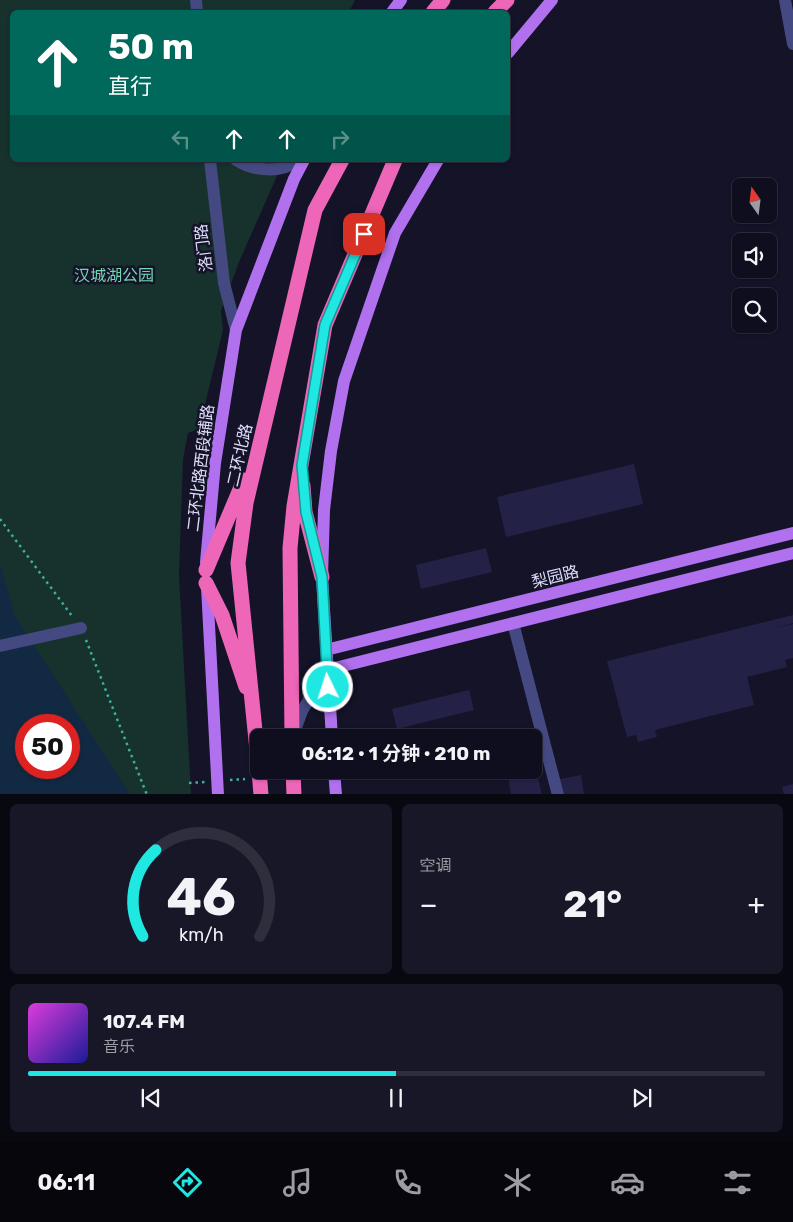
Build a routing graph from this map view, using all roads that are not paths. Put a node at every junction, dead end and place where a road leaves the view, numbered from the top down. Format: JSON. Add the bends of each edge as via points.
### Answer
{"nodes":[{"id":1,"x":443,"y":0,"type":"edge"},
{"id":2,"x":507,"y":0,"type":"edge"},
{"id":3,"x":552,"y":0,"type":"edge"},
{"id":4,"x":784,"y":0,"type":"edge"},
{"id":5,"x":435,"y":10,"type":"edge"},
{"id":6,"x":497,"y":10,"type":"edge"},
{"id":7,"x":793,"y":44,"type":"edge"},
{"id":8,"x":510,"y":51,"type":"edge"},
{"id":9,"x":210,"y":162,"type":"edge"},
{"id":10,"x":241,"y":162,"type":"edge"},
{"id":11,"x":296,"y":162,"type":"edge"},
{"id":12,"x":303,"y":162,"type":"edge"},
{"id":13,"x":341,"y":162,"type":"edge"},
{"id":14,"x":394,"y":162,"type":"edge"},
{"id":15,"x":437,"y":162,"type":"edge"},
{"id":16,"x":236,"y":330,"type":"junction"},
{"id":17,"x":260,"y":442,"type":"junction"},
{"id":18,"x":302,"y":465,"type":"junction"},
{"id":19,"x":793,"y":533,"type":"edge"},
{"id":20,"x":793,"y":552,"type":"edge"},
{"id":21,"x":206,"y":577,"type":"junction"},
{"id":22,"x":322,"y":577,"type":"junction"},
{"id":23,"x":513,"y":623,"type":"junction"},
{"id":24,"x":81,"y":628,"type":"road end"},
{"id":25,"x":0,"y":646,"type":"edge"},
{"id":26,"x":326,"y":650,"type":"junction"},
{"id":27,"x":326,"y":670,"type":"junction"},
{"id":28,"x":254,"y":707,"type":"junction"},
{"id":29,"x":256,"y":729,"type":"edge"},
{"id":30,"x":292,"y":729,"type":"edge"},
{"id":31,"x":295,"y":729,"type":"edge"},
{"id":32,"x":331,"y":729,"type":"edge"},
{"id":33,"x":260,"y":779,"type":"edge"},
{"id":34,"x":293,"y":779,"type":"edge"},
{"id":35,"x":335,"y":779,"type":"edge"},
{"id":36,"x":218,"y":794,"type":"edge"},
{"id":37,"x":261,"y":794,"type":"edge"},
{"id":38,"x":294,"y":794,"type":"edge"},
{"id":39,"x":336,"y":794,"type":"edge"},
{"id":40,"x":558,"y":794,"type":"edge"}],
"edges":[{"from":1,"to":5,"type":"highway"},
{"from":2,"to":6,"type":"highway"},
{"from":3,"to":8,"type":"main road"},
{"from":4,"to":7,"type":"street"},
{"from":9,"to":16,"type":"street","name":"洛门路","via":[[224,283]]},
{"from":10,"to":11,"type":"street","via":[[258,169]]},
{"from":12,"to":16,"type":"main road","name":"二环北路西段辅路"},
{"from":13,"to":17,"type":"highway","name":"二环北路","via":[[314,210]]},
{"from":14,"to":18,"type":"highway","via":[[325,325]]},
{"from":15,"to":22,"type":"main road","via":[[395,233],[344,381],[324,510]]},
{"from":16,"to":21,"type":"main road","name":"二环北路西段辅路","via":[[214,463]]},
{"from":17,"to":21,"type":"highway"},
{"from":17,"to":28,"type":"highway","name":"二环北路","via":[[246,503],[238,563]]},
{"from":18,"to":22,"type":"highway","via":[[306,512]]},
{"from":18,"to":30,"type":"highway","via":[[290,548]]},
{"from":19,"to":26,"type":"main road","name":"梨园路"},
{"from":20,"to":23,"type":"main road"},
{"from":21,"to":28,"type":"highway"},
{"from":21,"to":36,"type":"main road","name":"二环北路西段辅路"},
{"from":22,"to":26,"type":"main road"},
{"from":23,"to":27,"type":"main road"},
{"from":23,"to":40,"type":"street"},
{"from":24,"to":25,"type":"street"},
{"from":26,"to":27,"type":"main road"},
{"from":27,"to":31,"type":"street"},
{"from":27,"to":32,"type":"main road"},
{"from":28,"to":29,"type":"highway","name":"二环北路"},
{"from":33,"to":37,"type":"highway","name":"二环北路"},
{"from":34,"to":38,"type":"highway"},
{"from":35,"to":39,"type":"main road"}]}
